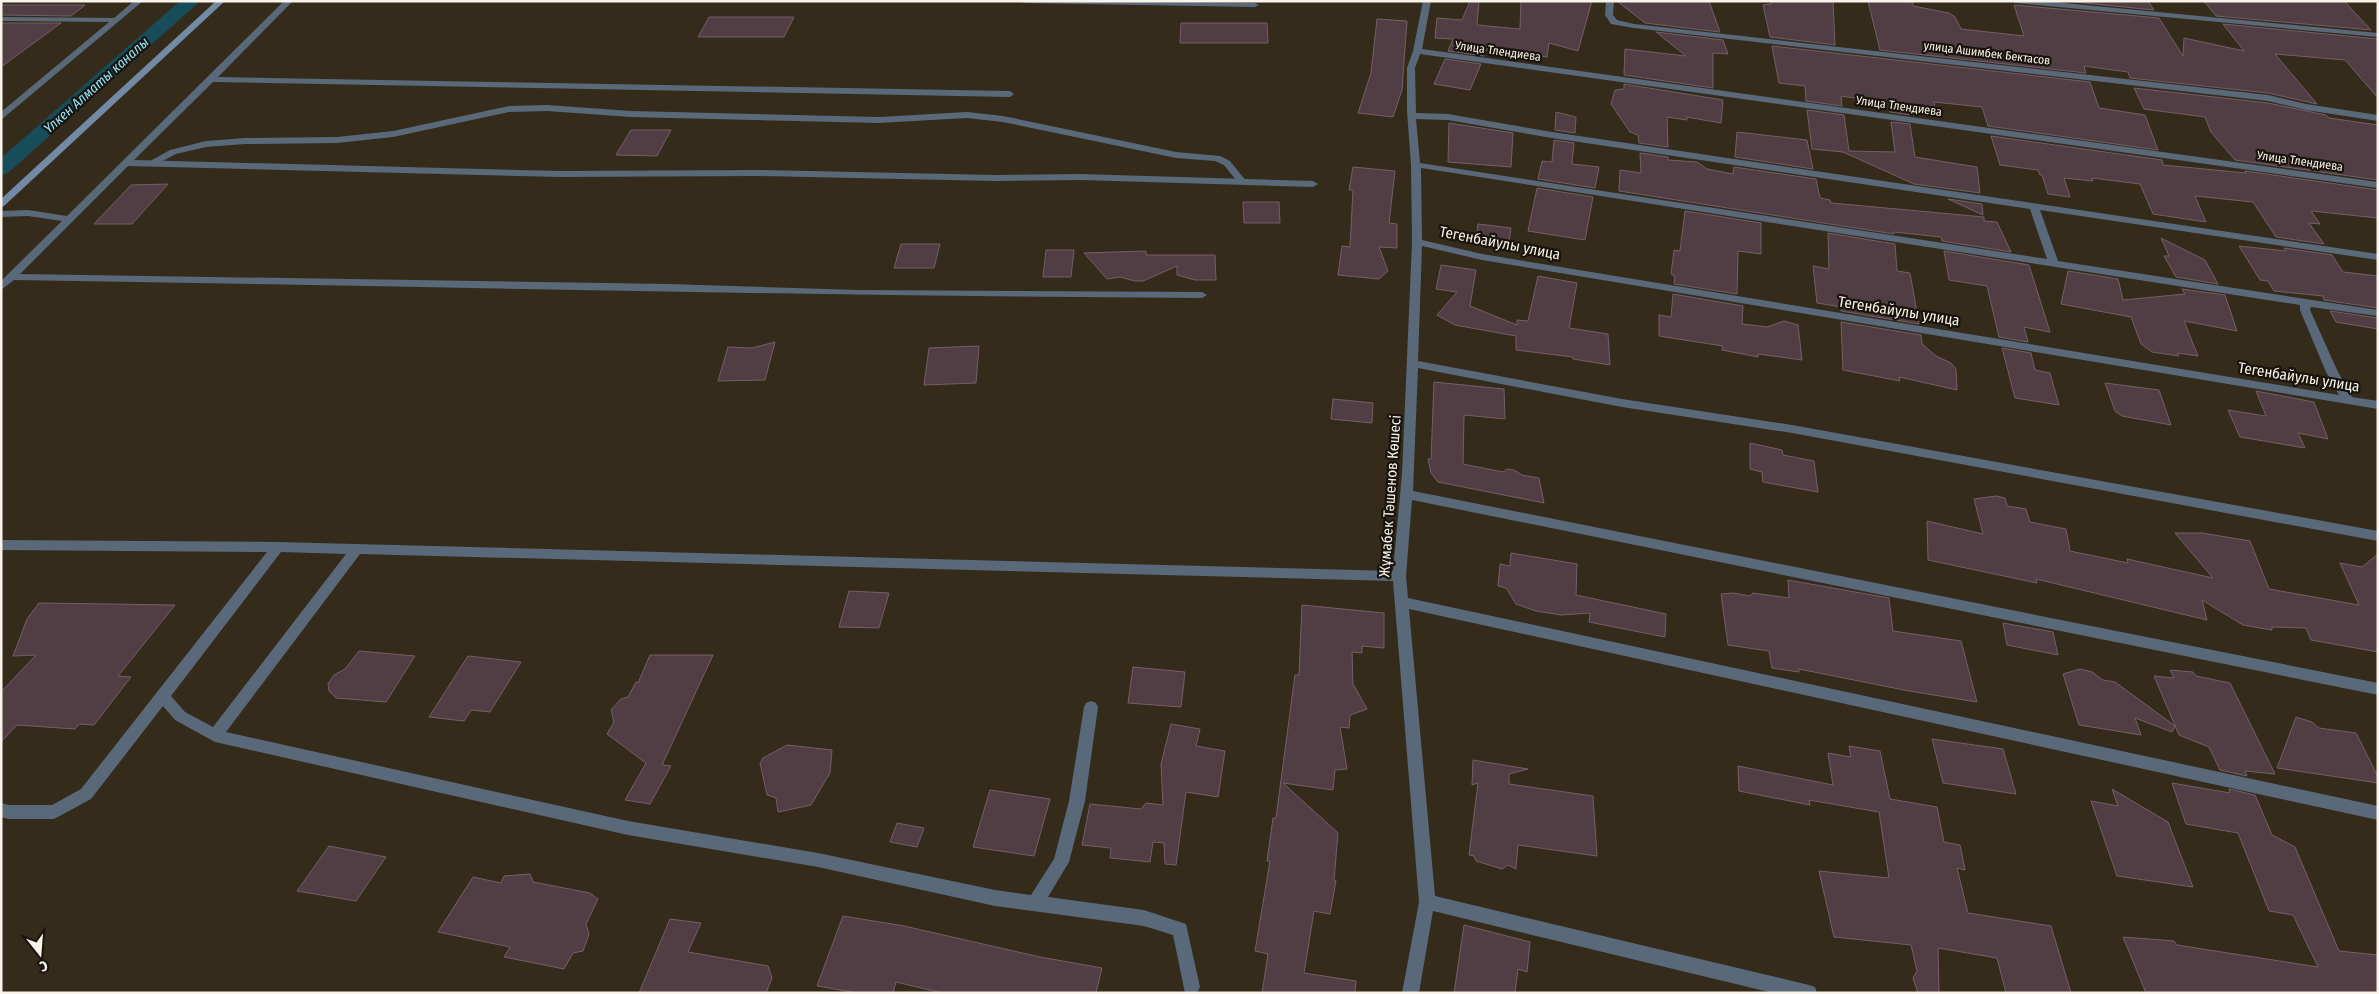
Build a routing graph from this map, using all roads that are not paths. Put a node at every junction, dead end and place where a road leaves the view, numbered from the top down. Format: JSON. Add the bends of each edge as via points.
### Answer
{"nodes":[{"id":1,"x":139,"y":1,"type":"edge"},
{"id":2,"x":221,"y":1,"type":"edge"},
{"id":3,"x":289,"y":1,"type":"edge"},
{"id":4,"x":1024,"y":1,"type":"edge"},
{"id":5,"x":1427,"y":1,"type":"edge"},
{"id":6,"x":1610,"y":1,"type":"edge"},
{"id":7,"x":2015,"y":1,"type":"edge"},
{"id":8,"x":1142,"y":2,"type":"edge"},
{"id":9,"x":1256,"y":5,"type":"dead end"},
{"id":10,"x":1,"y":19,"type":"edge"},
{"id":11,"x":115,"y":20,"type":"junction"},
{"id":12,"x":2378,"y":35,"type":"edge"},
{"id":13,"x":1417,"y":52,"type":"junction"},
{"id":14,"x":211,"y":79,"type":"junction"},
{"id":15,"x":1010,"y":94,"type":"dead end"},
{"id":16,"x":1,"y":107,"type":"edge"},
{"id":17,"x":14,"y":108,"type":"junction"},
{"id":18,"x":1412,"y":116,"type":"junction"},
{"id":19,"x":1,"y":117,"type":"edge"},
{"id":20,"x":2378,"y":118,"type":"edge"},
{"id":21,"x":127,"y":163,"type":"junction"},
{"id":22,"x":150,"y":164,"type":"junction"},
{"id":23,"x":1416,"y":166,"type":"junction"},
{"id":24,"x":1242,"y":182,"type":"junction"},
{"id":25,"x":1314,"y":184,"type":"dead end"},
{"id":26,"x":2378,"y":185,"type":"edge"},
{"id":27,"x":1,"y":204,"type":"edge"},
{"id":28,"x":2034,"y":206,"type":"junction"},
{"id":29,"x":1,"y":214,"type":"edge"},
{"id":30,"x":70,"y":219,"type":"junction"},
{"id":31,"x":1417,"y":242,"type":"junction"},
{"id":32,"x":2378,"y":257,"type":"edge"},
{"id":33,"x":2053,"y":262,"type":"junction"},
{"id":34,"x":12,"y":277,"type":"junction"},
{"id":35,"x":1,"y":287,"type":"edge"},
{"id":36,"x":1202,"y":295,"type":"dead end"},
{"id":37,"x":2306,"y":303,"type":"junction"},
{"id":38,"x":2378,"y":313,"type":"edge"},
{"id":39,"x":1414,"y":364,"type":"junction"},
{"id":40,"x":2348,"y":400,"type":"junction"},
{"id":41,"x":2378,"y":405,"type":"edge"},
{"id":42,"x":1406,"y":494,"type":"junction"},
{"id":43,"x":2378,"y":536,"type":"edge"},
{"id":44,"x":1,"y":545,"type":"edge"},
{"id":45,"x":278,"y":547,"type":"junction"},
{"id":46,"x":355,"y":550,"type":"junction"},
{"id":47,"x":1399,"y":576,"type":"junction"},
{"id":48,"x":1402,"y":602,"type":"junction"},
{"id":49,"x":2378,"y":689,"type":"edge"},
{"id":50,"x":163,"y":696,"type":"junction"},
{"id":51,"x":1091,"y":707,"type":"dead end"},
{"id":52,"x":215,"y":736,"type":"junction"},
{"id":53,"x":4,"y":813,"type":"edge"},
{"id":54,"x":2378,"y":813,"type":"edge"},
{"id":55,"x":1426,"y":902,"type":"junction"},
{"id":56,"x":1035,"y":903,"type":"junction"},
{"id":57,"x":1191,"y":987,"type":"dead end"},
{"id":58,"x":1410,"y":993,"type":"edge"},
{"id":59,"x":1809,"y":993,"type":"edge"}],
"edges":[{"from":1,"to":11,"type":"street"},
{"from":2,"to":27,"type":"main road"},
{"from":3,"to":14,"type":"street"},
{"from":4,"to":8,"type":"street"},
{"from":5,"to":13,"type":"street","name":"Жұмабек Тәшенов Көшесі"},
{"from":6,"to":20,"type":"street","name":"улица Ашимбек Бектасов","via":[[1609,15],[1614,22],[1634,26],[2268,98]]},
{"from":7,"to":12,"type":"street"},
{"from":8,"to":9,"type":"street"},
{"from":10,"to":11,"type":"street"},
{"from":11,"to":17,"type":"street"},
{"from":13,"to":18,"type":"street","name":"Жұмабек Тәшенов Көшесі","via":[[1411,68]]},
{"from":13,"to":26,"type":"street","name":"Улица Тлендиева"},
{"from":14,"to":15,"type":"street"},
{"from":14,"to":21,"type":"street"},
{"from":16,"to":17,"type":"street"},
{"from":17,"to":19,"type":"street"},
{"from":18,"to":23,"type":"street","name":"Жұмабек Тәшенов Көшесі"},
{"from":18,"to":28,"type":"street","via":[[1448,117]]},
{"from":21,"to":22,"type":"street"},
{"from":21,"to":30,"type":"street"},
{"from":22,"to":24,"type":"street"},
{"from":22,"to":24,"type":"street","via":[[173,152],[206,144],[244,140],[337,140],[393,134],[509,109],[547,108],[641,114],[879,120],[967,115],[1003,119],[1127,146],[1217,158],[1227,163]]},
{"from":23,"to":31,"type":"street","name":"Жұмабек Тәшенов Көшесі"},
{"from":23,"to":33,"type":"street"},
{"from":24,"to":25,"type":"street"},
{"from":28,"to":32,"type":"street"},
{"from":28,"to":33,"type":"street"},
{"from":29,"to":30,"type":"street","via":[[28,213]]},
{"from":30,"to":34,"type":"street"},
{"from":31,"to":39,"type":"street","name":"Жұмабек Тәшенов Көшесі"},
{"from":31,"to":40,"type":"street","name":"Тегенбайулы улица","via":[[1482,257]]},
{"from":33,"to":37,"type":"street"},
{"from":34,"to":35,"type":"street"},
{"from":34,"to":36,"type":"street","via":[[858,293]]},
{"from":37,"to":38,"type":"street"},
{"from":37,"to":40,"type":"street","via":[[2305,310]]},
{"from":39,"to":42,"type":"street","name":"Жұмабек Тәшенов Көшесі"},
{"from":39,"to":43,"type":"street"},
{"from":40,"to":41,"type":"street","name":"Тегенбайулы улица"},
{"from":42,"to":47,"type":"street","name":"Жұмабек Тәшенов Көшесі"},
{"from":42,"to":49,"type":"street"},
{"from":44,"to":45,"type":"street"},
{"from":45,"to":46,"type":"street"},
{"from":45,"to":50,"type":"street"},
{"from":46,"to":47,"type":"street"},
{"from":46,"to":52,"type":"street"},
{"from":47,"to":48,"type":"street","name":"Жұмабек Тәшенов Көшесі"},
{"from":48,"to":54,"type":"street"},
{"from":48,"to":55,"type":"street","name":"Жұмабек Тәшенов Көшесі"},
{"from":50,"to":52,"type":"street","via":[[180,716]]},
{"from":50,"to":53,"type":"street","via":[[86,794],[54,812]]},
{"from":51,"to":56,"type":"street","via":[[1077,801],[1061,862]]},
{"from":52,"to":56,"type":"street","via":[[628,828],[818,860],[995,898]]},
{"from":55,"to":58,"type":"street","name":"Жұмабек Тәшенов Көшесі"},
{"from":55,"to":59,"type":"street"},
{"from":56,"to":57,"type":"street","via":[[1144,918],[1180,930]]}]}
